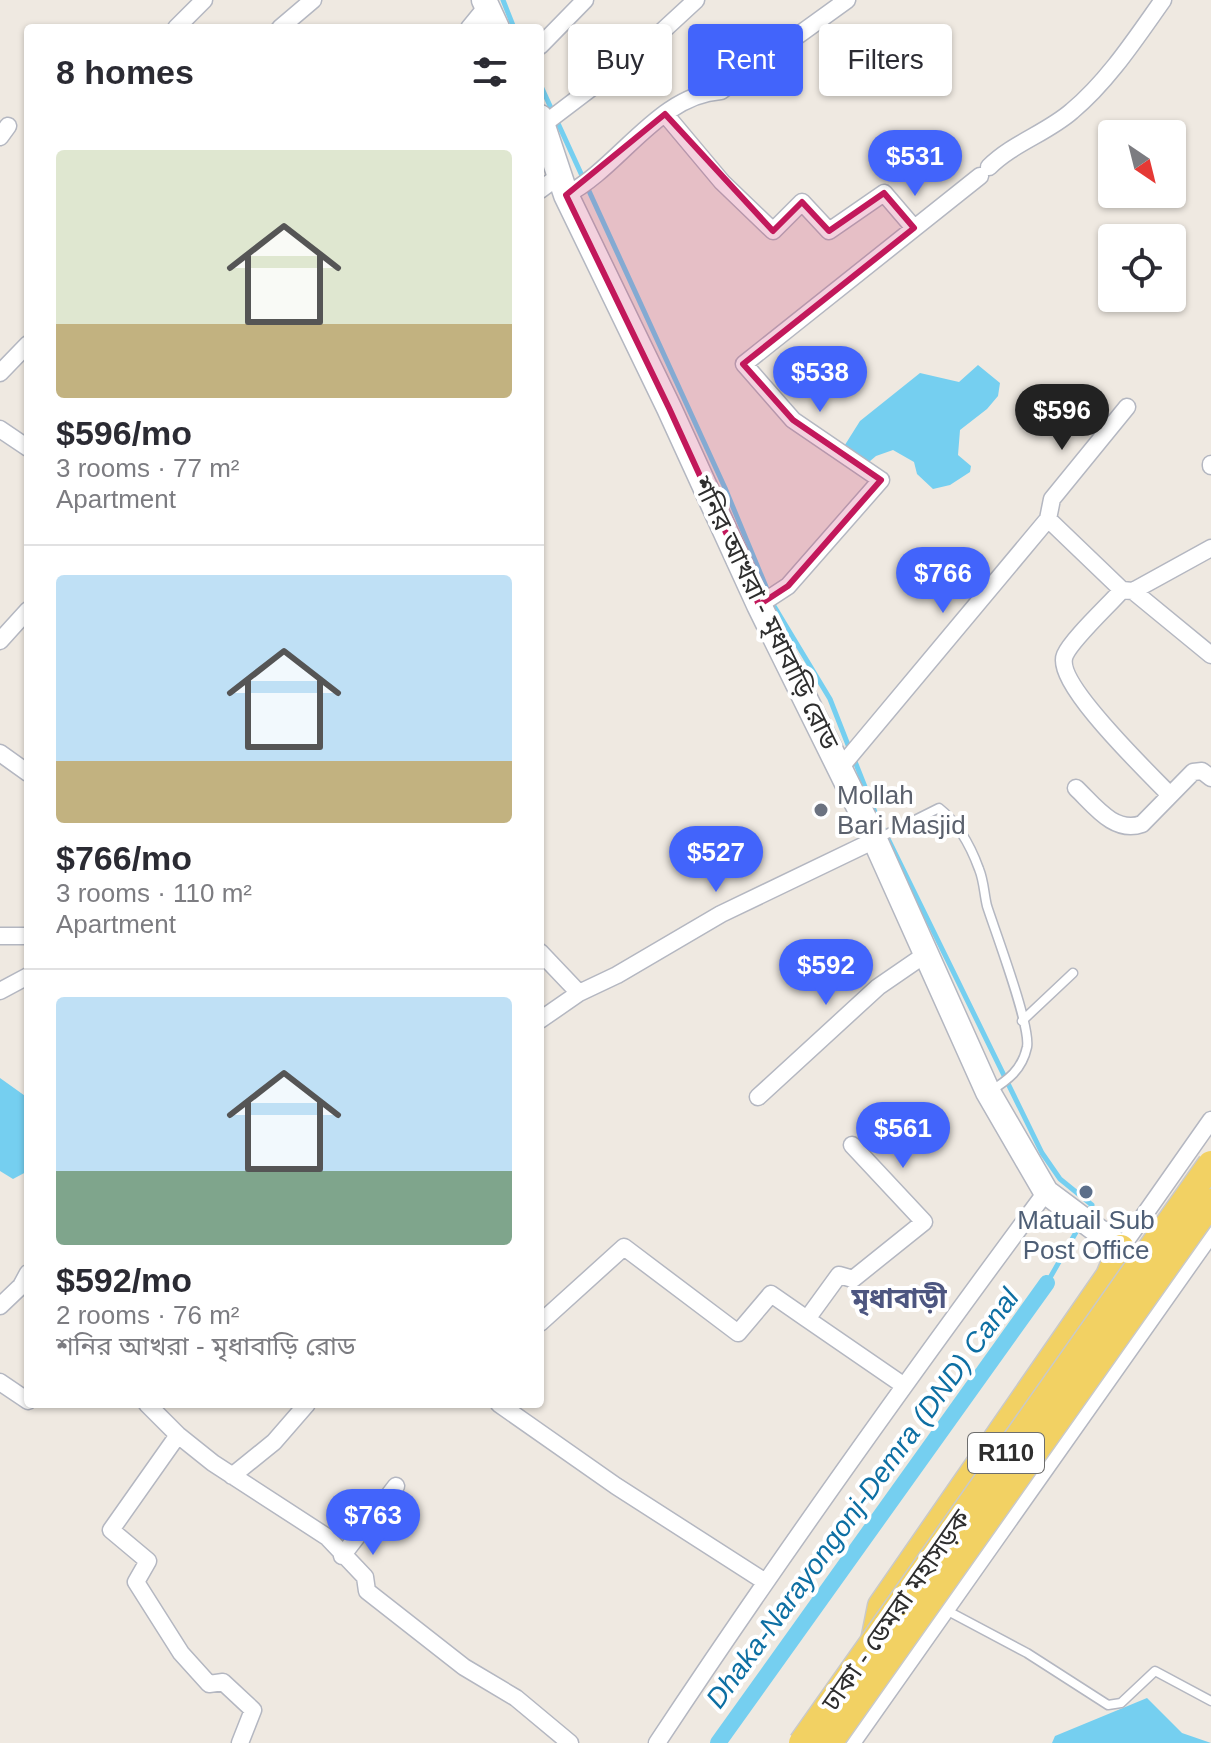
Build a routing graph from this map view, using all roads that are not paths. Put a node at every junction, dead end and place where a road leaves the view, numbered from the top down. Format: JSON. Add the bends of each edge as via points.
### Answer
{"nodes":[{"id":1,"x":204,"y":0,"type":"edge"},
{"id":2,"x":313,"y":0,"type":"edge"},
{"id":3,"x":585,"y":0,"type":"edge"},
{"id":4,"x":696,"y":0,"type":"edge"},
{"id":5,"x":847,"y":0,"type":"edge"},
{"id":6,"x":1163,"y":0,"type":"edge"},
{"id":7,"x":489,"y":11,"type":"edge"},
{"id":8,"x":180,"y":24,"type":"edge"},
{"id":9,"x":285,"y":24,"type":"edge"},
{"id":10,"x":474,"y":24,"type":"edge"},
{"id":11,"x":544,"y":43,"type":"edge"},
{"id":12,"x":665,"y":114,"type":"junction"},
{"id":13,"x":544,"y":119,"type":"edge"},
{"id":14,"x":544,"y":128,"type":"edge"},
{"id":15,"x":560,"y":188,"type":"edge"},
{"id":16,"x":914,"y":228,"type":"junction"},
{"id":17,"x":24,"y":348,"type":"edge"},
{"id":18,"x":0,"y":373,"type":"edge"},
{"id":19,"x":1127,"y":407,"type":"dead end"},
{"id":20,"x":0,"y":429,"type":"edge"},
{"id":21,"x":24,"y":445,"type":"edge"},
{"id":22,"x":1048,"y":519,"type":"junction"},
{"id":23,"x":1211,"y":548,"type":"edge"},
{"id":24,"x":1127,"y":591,"type":"junction"},
{"id":25,"x":762,"y":603,"type":"junction"},
{"id":26,"x":24,"y":614,"type":"edge"},
{"id":27,"x":0,"y":641,"type":"edge"},
{"id":28,"x":1211,"y":655,"type":"edge"},
{"id":29,"x":0,"y":753,"type":"edge"},
{"id":30,"x":844,"y":765,"type":"junction"},
{"id":31,"x":24,"y":770,"type":"edge"},
{"id":32,"x":1211,"y":778,"type":"edge"},
{"id":33,"x":1076,"y":788,"type":"dead end"},
{"id":34,"x":1169,"y":794,"type":"junction"},
{"id":35,"x":875,"y":840,"type":"junction"},
{"id":36,"x":0,"y":936,"type":"edge"},
{"id":37,"x":24,"y":936,"type":"edge"},
{"id":38,"x":926,"y":954,"type":"junction"},
{"id":39,"x":544,"y":956,"type":"edge"},
{"id":40,"x":1073,"y":973,"type":"dead end"},
{"id":41,"x":24,"y":978,"type":"edge"},
{"id":42,"x":0,"y":991,"type":"edge"},
{"id":43,"x":579,"y":993,"type":"junction"},
{"id":44,"x":544,"y":1017,"type":"edge"},
{"id":45,"x":1022,"y":1021,"type":"junction"},
{"id":46,"x":991,"y":1090,"type":"junction"},
{"id":47,"x":758,"y":1097,"type":"dead end"},
{"id":48,"x":1211,"y":1120,"type":"edge"},
{"id":49,"x":852,"y":1145,"type":"dead end"},
{"id":50,"x":1211,"y":1164,"type":"edge"},
{"id":51,"x":1052,"y":1196,"type":"junction"},
{"id":52,"x":1211,"y":1202,"type":"edge"},
{"id":53,"x":1211,"y":1234,"type":"edge"},
{"id":54,"x":1116,"y":1244,"type":"junction"},
{"id":55,"x":1184,"y":1273,"type":"junction"},
{"id":56,"x":24,"y":1280,"type":"edge"},
{"id":57,"x":1170,"y":1293,"type":"junction"},
{"id":58,"x":0,"y":1306,"type":"edge"},
{"id":59,"x":544,"y":1319,"type":"edge"},
{"id":60,"x":807,"y":1319,"type":"junction"},
{"id":61,"x":0,"y":1382,"type":"edge"},
{"id":62,"x":903,"y":1385,"type":"junction"},
{"id":63,"x":24,"y":1398,"type":"edge"},
{"id":64,"x":151,"y":1408,"type":"edge"},
{"id":65,"x":304,"y":1408,"type":"edge"},
{"id":66,"x":505,"y":1408,"type":"edge"},
{"id":67,"x":178,"y":1435,"type":"junction"},
{"id":68,"x":232,"y":1476,"type":"junction"},
{"id":69,"x":396,"y":1486,"type":"dead end"},
{"id":70,"x":342,"y":1556,"type":"junction"},
{"id":71,"x":764,"y":1581,"type":"junction"},
{"id":72,"x":946,"y":1610,"type":"junction"},
{"id":73,"x":874,"y":1641,"type":"junction"},
{"id":74,"x":1211,"y":1701,"type":"edge"},
{"id":75,"x":240,"y":1743,"type":"edge"},
{"id":76,"x":570,"y":1743,"type":"edge"},
{"id":77,"x":657,"y":1743,"type":"edge"},
{"id":78,"x":802,"y":1743,"type":"edge"},
{"id":79,"x":829,"y":1743,"type":"edge"},
{"id":80,"x":852,"y":1743,"type":"edge"}],
"edges":[{"from":1,"to":8,"type":"street"},
{"from":2,"to":9,"type":"street"},
{"from":3,"to":11,"type":"street"},
{"from":4,"to":13,"type":"street","via":[[644,48]]},
{"from":5,"to":12,"type":"street","via":[[721,91],[698,92]]},
{"from":6,"to":16,"type":"street","via":[[1123,56],[1071,112],[1002,154]]},
{"from":7,"to":10,"type":"street"},
{"from":12,"to":15,"type":"street","via":[[601,173]]},
{"from":12,"to":16,"type":"street","via":[[722,182],[773,231],[802,202],[829,231],[884,193]]},
{"from":14,"to":15,"type":"main road","name":"শনির আখরা - মৃধাবাড়ি রোড"},
{"from":15,"to":25,"type":"main road","name":"শনির আখরা - মৃধাবাড়ি রোড"},
{"from":16,"to":25,"type":"street","via":[[744,364],[793,420],[881,480],[788,586]]},
{"from":17,"to":18,"type":"street"},
{"from":19,"to":22,"type":"street","via":[[1052,499]]},
{"from":20,"to":21,"type":"street"},
{"from":22,"to":24,"type":"street"},
{"from":22,"to":30,"type":"street"},
{"from":23,"to":24,"type":"street"},
{"from":24,"to":28,"type":"street"},
{"from":24,"to":34,"type":"street","via":[[1065,656],[1064,670],[1096,716]]},
{"from":25,"to":30,"type":"main road","name":"শনির আখরা - মৃধাবাড়ি রোড"},
{"from":26,"to":27,"type":"street"},
{"from":29,"to":31,"type":"street"},
{"from":30,"to":35,"type":"main road","name":"শনির আখরা - মৃধাবাড়ি রোড"},
{"from":32,"to":34,"type":"street","via":[[1193,772]]},
{"from":33,"to":34,"type":"street","via":[[1115,824],[1134,827]]},
{"from":35,"to":38,"type":"main road","name":"শনির আখরা - মৃধাবাড়ি রোড"},
{"from":35,"to":43,"type":"street","via":[[721,914]]},
{"from":35,"to":45,"type":"lane","via":[[939,808],[952,819],[980,871]]},
{"from":36,"to":37,"type":"street"},
{"from":38,"to":46,"type":"main road","name":"শনির আখরা - মৃধাবাড়ি রোড"},
{"from":38,"to":47,"type":"street","via":[[878,987]]},
{"from":39,"to":43,"type":"street"},
{"from":40,"to":45,"type":"lane"},
{"from":41,"to":42,"type":"street"},
{"from":43,"to":44,"type":"street"},
{"from":45,"to":46,"type":"lane","via":[[1028,1039],[1017,1073]]},
{"from":46,"to":51,"type":"main road","name":"শনির আখরা - মৃধাবাড়ি রোড"},
{"from":48,"to":54,"type":"street"},
{"from":49,"to":60,"type":"street","via":[[924,1222],[853,1279],[839,1275]]},
{"from":50,"to":73,"type":"main road","name":"ঢাকা - ডেমরা মহাসড়ক","number":"R110","bridge":true},
{"from":51,"to":54,"type":"main road","name":"শনির আখরা - মৃধাবাড়ি রোড"},
{"from":51,"to":62,"type":"street"},
{"from":52,"to":79,"type":"main road","name":"ঢাকা - ডেমরা মহাসড়ক","number":"R110","bridge":true},
{"from":53,"to":55,"type":"street"},
{"from":54,"to":55,"type":"street","via":[[1135,1241]]},
{"from":54,"to":57,"type":"street","via":[[1122,1258]]},
{"from":54,"to":73,"type":"main road","via":[[1109,1276],[881,1606]]},
{"from":55,"to":57,"type":"street"},
{"from":56,"to":58,"type":"street"},
{"from":57,"to":72,"type":"street"},
{"from":59,"to":60,"type":"street","via":[[624,1247],[738,1333],[771,1294]]},
{"from":60,"to":62,"type":"street"},
{"from":61,"to":63,"type":"street"},
{"from":62,"to":71,"type":"street"},
{"from":64,"to":67,"type":"street"},
{"from":65,"to":68,"type":"street","via":[[274,1442]]},
{"from":66,"to":71,"type":"street"},
{"from":67,"to":68,"type":"street"},
{"from":67,"to":75,"type":"street","via":[[111,1530],[148,1561],[136,1582],[181,1653],[209,1684],[223,1682],[253,1710]]},
{"from":68,"to":70,"type":"street","via":[[327,1537]]},
{"from":69,"to":70,"type":"street"},
{"from":70,"to":76,"type":"street","via":[[365,1577],[367,1591],[401,1619],[516,1698]]},
{"from":71,"to":77,"type":"street"},
{"from":72,"to":74,"type":"lane","via":[[1108,1705],[1121,1703],[1155,1671]]},
{"from":72,"to":80,"type":"street"},
{"from":73,"to":78,"type":"main road","name":"ঢাকা - ডেমরা মহাসড়ক","number":"R110","bridge":true}]}
